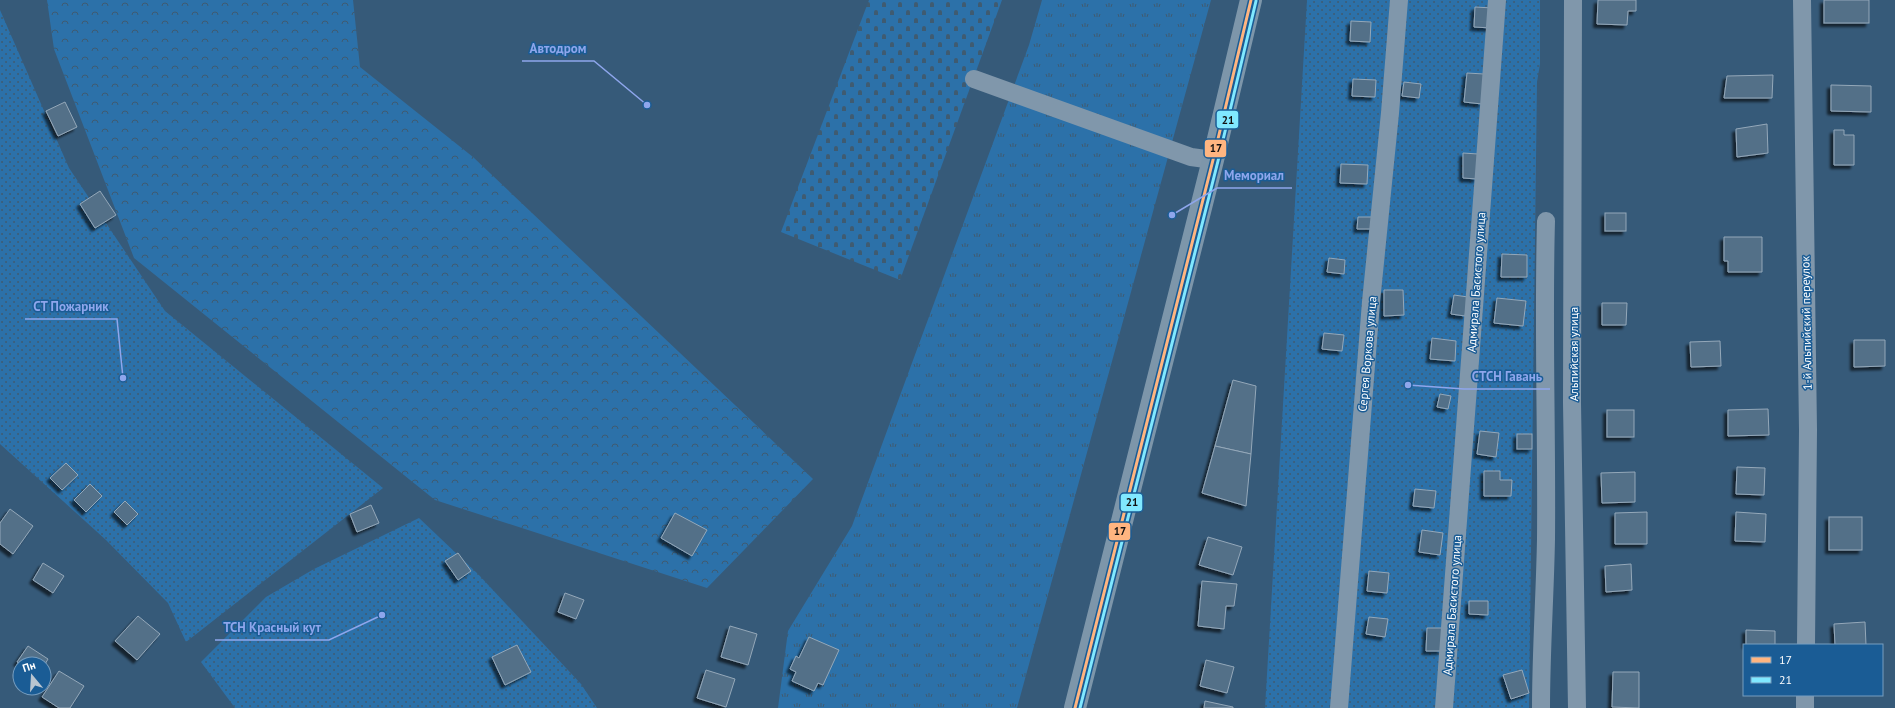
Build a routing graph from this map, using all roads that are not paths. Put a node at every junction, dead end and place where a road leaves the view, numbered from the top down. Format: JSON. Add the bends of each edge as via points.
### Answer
{"nodes":[{"id":1,"x":1251,"y":0,"type":"edge"},
{"id":2,"x":1399,"y":0,"type":"edge"},
{"id":3,"x":1497,"y":0,"type":"edge"},
{"id":4,"x":1573,"y":0,"type":"edge"},
{"id":5,"x":1802,"y":0,"type":"edge"},
{"id":6,"x":974,"y":79,"type":"dead end"},
{"id":7,"x":1213,"y":160,"type":"junction"},
{"id":8,"x":1546,"y":221,"type":"dead end"},
{"id":9,"x":1806,"y":644,"type":"edge"},
{"id":10,"x":1805,"y":696,"type":"edge"},
{"id":11,"x":1075,"y":708,"type":"edge"},
{"id":12,"x":1339,"y":708,"type":"edge"},
{"id":13,"x":1444,"y":708,"type":"edge"},
{"id":14,"x":1541,"y":708,"type":"edge"},
{"id":15,"x":1577,"y":708,"type":"edge"},
{"id":16,"x":1805,"y":708,"type":"edge"}],
"edges":[{"from":1,"to":7,"type":"main road"},
{"from":2,"to":12,"type":"street","name":"Сергея Воркова улица","via":[[1371,302]]},
{"from":3,"to":13,"type":"street","name":"Адмирала Басистого улица"},
{"from":4,"to":15,"type":"street","name":"Альпийская улица","via":[[1572,403]]},
{"from":5,"to":9,"type":"street","name":"1-й Альпийский переулок","via":[[1808,430]]},
{"from":6,"to":7,"type":"street","via":[[1190,156]]},
{"from":7,"to":11,"type":"main road"},
{"from":8,"to":14,"type":"street","via":[[1546,539],[1540,656]]},
{"from":10,"to":16,"type":"street"}]}
